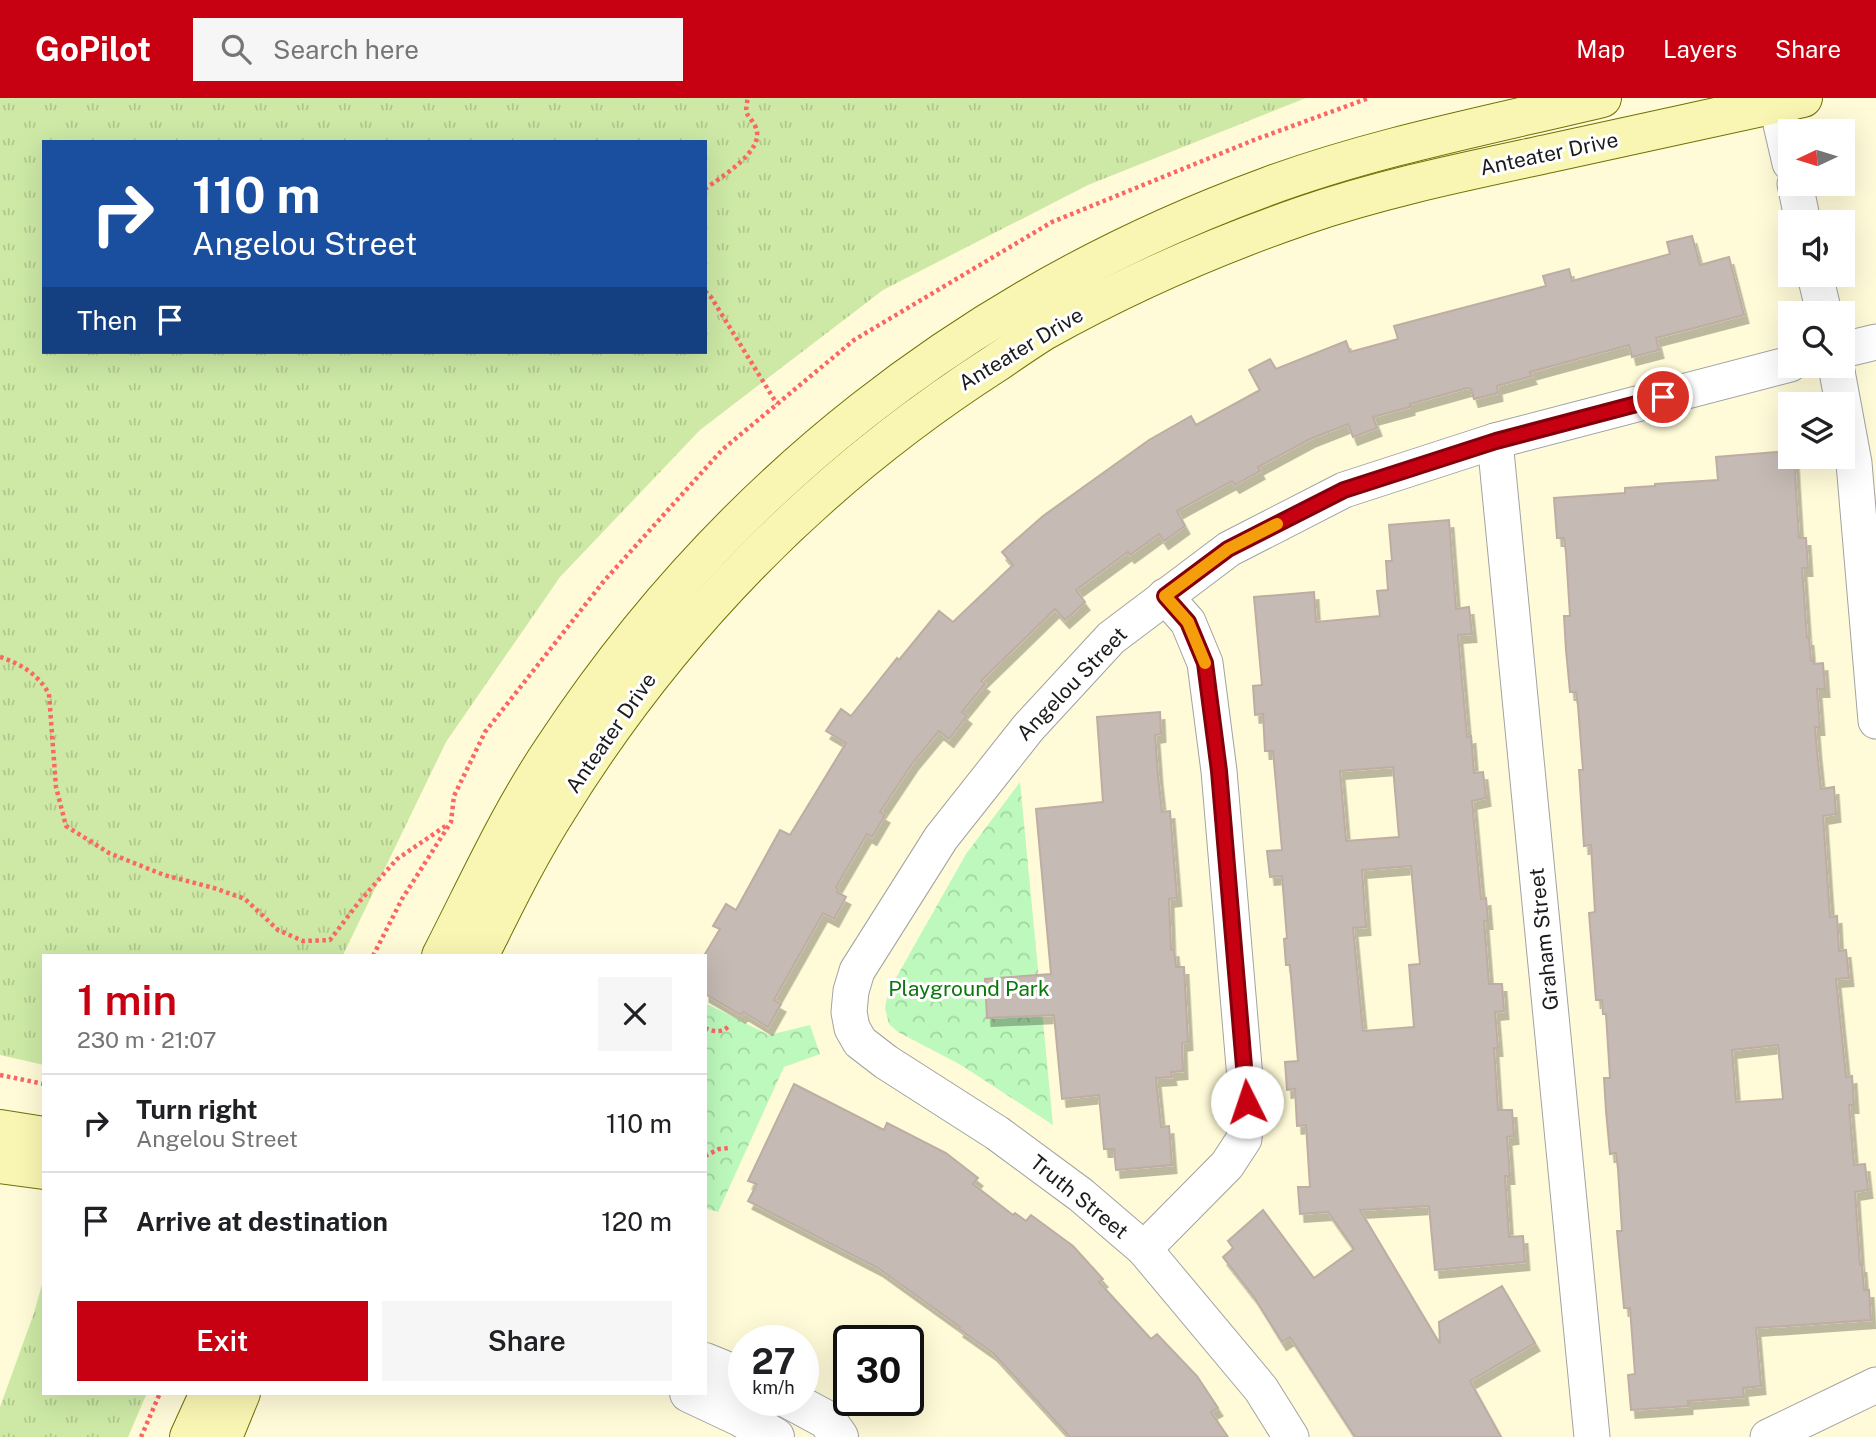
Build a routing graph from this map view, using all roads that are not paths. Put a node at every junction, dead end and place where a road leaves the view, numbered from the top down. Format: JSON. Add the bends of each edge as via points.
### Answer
{"nodes":[{"id":1,"x":1602,"y":98,"type":"edge"},
{"id":2,"x":1785,"y":100,"type":"edge"},
{"id":3,"x":1787,"y":119,"type":"edge"},
{"id":4,"x":1876,"y":342,"type":"edge"},
{"id":5,"x":1855,"y":347,"type":"edge"},
{"id":6,"x":1778,"y":367,"type":"edge"},
{"id":7,"x":1838,"y":378,"type":"edge"},
{"id":8,"x":1496,"y":441,"type":"junction"},
{"id":9,"x":1165,"y":596,"type":"junction"},
{"id":10,"x":1876,"y":721,"type":"edge"},
{"id":11,"x":443,"y":954,"type":"edge"},
{"id":12,"x":480,"y":954,"type":"edge"},
{"id":13,"x":851,"y":992,"type":"joint"},
{"id":14,"x":0,"y":1129,"type":"edge"},
{"id":15,"x":42,"y":1136,"type":"edge"},
{"id":16,"x":0,"y":1164,"type":"edge"},
{"id":17,"x":42,"y":1170,"type":"edge"},
{"id":18,"x":1144,"y":1249,"type":"junction"},
{"id":19,"x":707,"y":1363,"type":"edge"},
{"id":20,"x":728,"y":1371,"type":"edge"},
{"id":21,"x":1876,"y":1385,"type":"edge"},
{"id":22,"x":208,"y":1395,"type":"edge"},
{"id":23,"x":241,"y":1395,"type":"edge"},
{"id":24,"x":693,"y":1395,"type":"edge"},
{"id":25,"x":819,"y":1416,"type":"edge"},
{"id":26,"x":189,"y":1437,"type":"edge"},
{"id":27,"x":223,"y":1437,"type":"edge"},
{"id":28,"x":775,"y":1437,"type":"edge"},
{"id":29,"x":839,"y":1437,"type":"edge"},
{"id":30,"x":1291,"y":1437,"type":"edge"},
{"id":31,"x":1592,"y":1437,"type":"edge"},
{"id":32,"x":1768,"y":1437,"type":"edge"}],
"edges":[{"from":1,"to":11,"type":"main road","name":"Anteater Drive","via":[[1381,152],[1267,186],[1160,230],[1028,296],[892,386],[740,518],[644,624],[551,751],[509,822]]},
{"from":2,"to":3,"type":"street"},
{"from":2,"to":12,"type":"main road","name":"Anteater Drive","via":[[1415,183],[1302,216],[1138,282],[1042,332],[953,390],[881,443],[813,502],[754,556],[701,616],[597,749],[544,833]]},
{"from":4,"to":5,"type":"street"},
{"from":6,"to":8,"type":"street","name":"Angelou Street"},
{"from":7,"to":10,"type":"street","via":[[1854,463]]},
{"from":8,"to":9,"type":"street","name":"Angelou Street","via":[[1344,490],[1228,549]]},
{"from":8,"to":31,"type":"street","name":"Graham Street"},
{"from":9,"to":13,"type":"street","name":"Angelou Street","via":[[1111,638],[983,782],[889,917]]},
{"from":9,"to":18,"type":"street","via":[[1188,622],[1205,663],[1219,771],[1247,1102],[1244,1139],[1227,1165]]},
{"from":13,"to":18,"type":"street","name":"Truth Street","via":[[849,1012],[860,1042],[1007,1140]]},
{"from":14,"to":15,"type":"main road"},
{"from":16,"to":17,"type":"main road"},
{"from":18,"to":30,"type":"street","name":"Truth Street","via":[[1261,1389]]},
{"from":19,"to":20,"type":"street"},
{"from":21,"to":32,"type":"street"},
{"from":22,"to":26,"type":"main road"},
{"from":23,"to":27,"type":"main road"},
{"from":24,"to":28,"type":"street"},
{"from":25,"to":29,"type":"street"}]}
